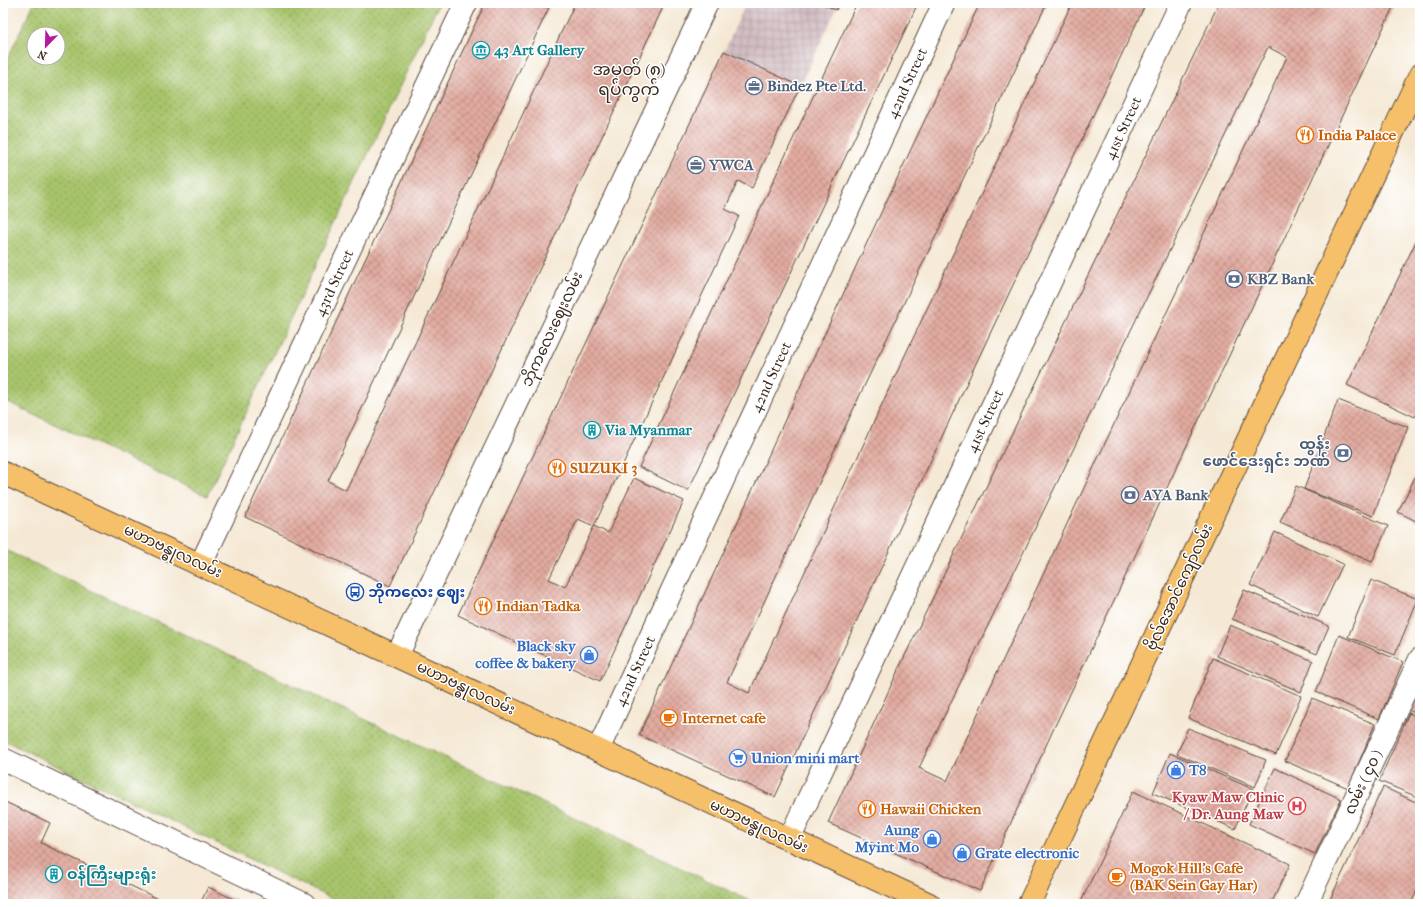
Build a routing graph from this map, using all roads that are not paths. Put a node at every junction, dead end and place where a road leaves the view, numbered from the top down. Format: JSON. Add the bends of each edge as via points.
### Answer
{"nodes":[{"id":1,"x":466,"y":3,"type":"edge"},
{"id":2,"x":707,"y":3,"type":"edge"},
{"id":3,"x":944,"y":3,"type":"edge"},
{"id":4,"x":1181,"y":3,"type":"edge"},
{"id":5,"x":1420,"y":76,"type":"edge"},
{"id":6,"x":3,"y":472,"type":"edge"},
{"id":7,"x":201,"y":564,"type":"junction"},
{"id":8,"x":397,"y":656,"type":"junction"},
{"id":9,"x":1420,"y":660,"type":"edge"},
{"id":10,"x":598,"y":750,"type":"junction"},
{"id":11,"x":3,"y":759,"type":"edge"},
{"id":12,"x":789,"y":840,"type":"junction"},
{"id":13,"x":304,"y":904,"type":"edge"},
{"id":14,"x":929,"y":904,"type":"edge"},
{"id":15,"x":1029,"y":904,"type":"edge"},
{"id":16,"x":1306,"y":904,"type":"edge"}],
"edges":[{"from":1,"to":7,"type":"street","name":"43rd Street"},
{"from":2,"to":8,"type":"street","name":"ဘိုကလေးဈေးလမ်း"},
{"from":3,"to":10,"type":"street","name":"42nd Street"},
{"from":4,"to":12,"type":"street","name":"41st Street"},
{"from":5,"to":15,"type":"main road","name":"ဗိုလ်အောင်ကျော်လမ်း"},
{"from":6,"to":7,"type":"main road","name":"မဟာဗန္ဓုလလမ်း"},
{"from":7,"to":8,"type":"main road","name":"မဟာဗန္ဓုလလမ်း"},
{"from":8,"to":10,"type":"main road","name":"မဟာဗန္ဓုလလမ်း"},
{"from":9,"to":16,"type":"street","name":"လမ်း ( ၄၀ )"},
{"from":10,"to":12,"type":"main road","name":"မဟာဗန္ဓုလလမ်း"},
{"from":11,"to":13,"type":"street"},
{"from":12,"to":14,"type":"main road","name":"မဟာဗန္ဓုလလမ်း"}]}
